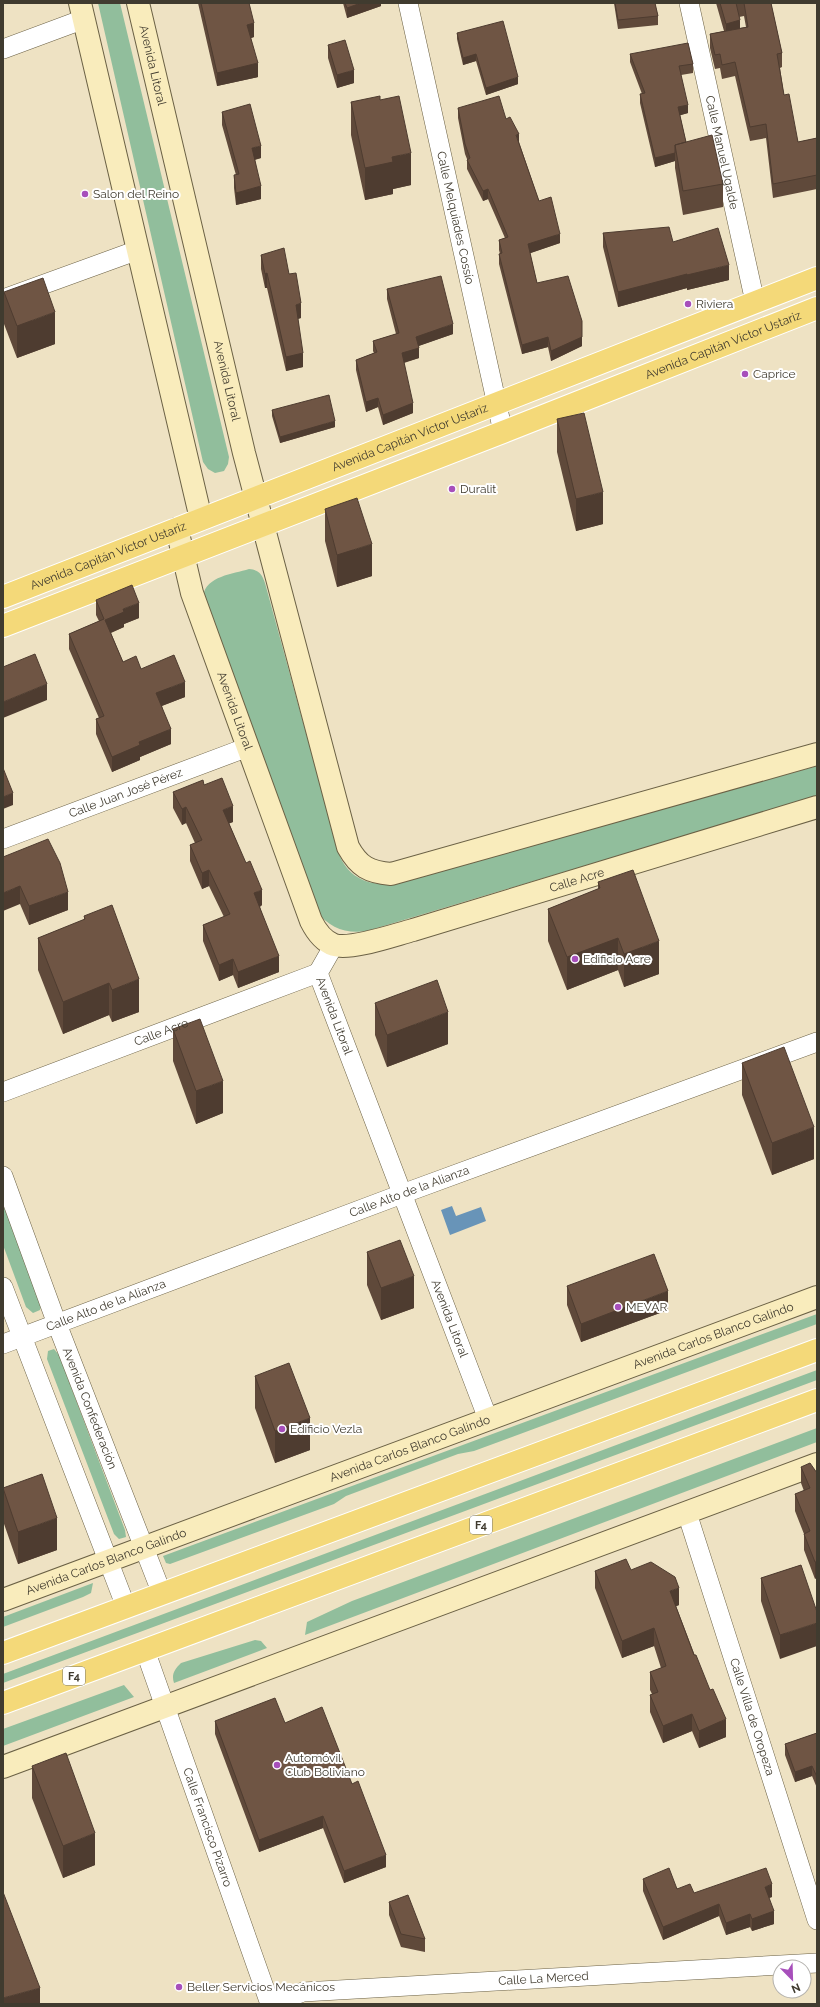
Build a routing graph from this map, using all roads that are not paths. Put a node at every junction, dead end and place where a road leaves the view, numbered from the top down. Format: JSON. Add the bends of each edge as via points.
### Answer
{"nodes":[{"id":1,"x":138,"y":3,"type":"edge"},
{"id":2,"x":408,"y":3,"type":"edge"},
{"id":3,"x":689,"y":3,"type":"edge"},
{"id":4,"x":82,"y":11,"type":"edge"},
{"id":5,"x":3,"y":48,"type":"edge"},
{"id":6,"x":138,"y":250,"type":"junction"},
{"id":7,"x":817,"y":278,"type":"edge"},
{"id":8,"x":3,"y":299,"type":"edge"},
{"id":9,"x":755,"y":302,"type":"junction"},
{"id":10,"x":817,"y":308,"type":"edge"},
{"id":11,"x":498,"y":404,"type":"junction"},
{"id":12,"x":504,"y":432,"type":"junction"},
{"id":13,"x":256,"y":497,"type":"junction"},
{"id":14,"x":201,"y":519,"type":"junction"},
{"id":15,"x":263,"y":526,"type":"junction"},
{"id":16,"x":177,"y":529,"type":"junction"},
{"id":17,"x":183,"y":556,"type":"junction"},
{"id":18,"x":3,"y":597,"type":"edge"},
{"id":19,"x":3,"y":626,"type":"edge"},
{"id":20,"x":248,"y":747,"type":"junction"},
{"id":21,"x":817,"y":754,"type":"edge"},
{"id":22,"x":817,"y":807,"type":"edge"},
{"id":23,"x":3,"y":839,"type":"edge"},
{"id":24,"x":334,"y":945,"type":"junction"},
{"id":25,"x":318,"y":973,"type":"junction"},
{"id":26,"x":817,"y":1042,"type":"edge"},
{"id":27,"x":3,"y":1092,"type":"edge"},
{"id":28,"x":3,"y":1176,"type":"edge"},
{"id":29,"x":402,"y":1194,"type":"junction"},
{"id":30,"x":3,"y":1287,"type":"edge"},
{"id":31,"x":817,"y":1297,"type":"edge"},
{"id":32,"x":58,"y":1324,"type":"junction"},
{"id":33,"x":22,"y":1337,"type":"junction"},
{"id":34,"x":3,"y":1344,"type":"edge"},
{"id":35,"x":817,"y":1350,"type":"edge"},
{"id":36,"x":817,"y":1400,"type":"edge"},
{"id":37,"x":488,"y":1419,"type":"junction"},
{"id":38,"x":817,"y":1464,"type":"edge"},
{"id":39,"x":687,"y":1513,"type":"junction"},
{"id":40,"x":145,"y":1548,"type":"junction"},
{"id":41,"x":108,"y":1561,"type":"junction"},
{"id":42,"x":162,"y":1594,"type":"junction"},
{"id":43,"x":3,"y":1600,"type":"edge"},
{"id":44,"x":126,"y":1607,"type":"junction"},
{"id":45,"x":145,"y":1650,"type":"junction"},
{"id":46,"x":3,"y":1653,"type":"edge"},
{"id":47,"x":3,"y":1703,"type":"edge"},
{"id":48,"x":165,"y":1708,"type":"junction"},
{"id":49,"x":3,"y":1767,"type":"edge"},
{"id":50,"x":817,"y":1920,"type":"edge"},
{"id":51,"x":817,"y":1963,"type":"edge"},
{"id":52,"x":271,"y":2004,"type":"edge"}],
"edges":[{"from":1,"to":13,"type":"street","name":"Avenida Litoral"},
{"from":2,"to":11,"type":"street","name":"Calle Melquiades Cossío"},
{"from":3,"to":9,"type":"street","name":"Calle Manuel Ugalde"},
{"from":4,"to":5,"type":"street"},
{"from":4,"to":6,"type":"street"},
{"from":6,"to":8,"type":"street"},
{"from":6,"to":14,"type":"street"},
{"from":7,"to":9,"type":"main road","name":"Avenida Capitán Víctor Ustariz"},
{"from":9,"to":11,"type":"main road","name":"Avenida Capitán Víctor Ustariz"},
{"from":10,"to":12,"type":"main road","name":"Avenida Capitán Víctor Ustariz"},
{"from":11,"to":12,"type":"street","name":"Calle Melquiades Cossío"},
{"from":11,"to":13,"type":"main road","name":"Avenida Capitán Víctor Ustariz"},
{"from":12,"to":15,"type":"main road","name":"Avenida Capitán Víctor Ustariz"},
{"from":13,"to":14,"type":"main road","name":"Avenida Capitán Víctor Ustariz"},
{"from":13,"to":15,"type":"street","name":"Avenida Litoral"},
{"from":14,"to":16,"type":"main road","name":"Avenida Capitán Víctor Ustariz"},
{"from":15,"to":17,"type":"main road","name":"Avenida Capitán Víctor Ustariz"},
{"from":15,"to":21,"type":"street","name":"Avenida Litoral","via":[[348,847],[353,858],[364,868],[375,873],[391,874]]},
{"from":16,"to":17,"type":"street","name":"Avenida Litoral"},
{"from":16,"to":18,"type":"main road","name":"Avenida Capitán Víctor Ustariz"},
{"from":17,"to":19,"type":"main road","name":"Avenida Capitán Víctor Ustariz"},
{"from":17,"to":20,"type":"street","name":"Avenida Litoral","via":[[192,592]]},
{"from":20,"to":23,"type":"street","name":"Calle Juan José Pérez"},
{"from":20,"to":24,"type":"street","name":"Avenida Litoral","via":[[311,921],[320,936]]},
{"from":22,"to":24,"type":"street","name":"Calle Acre","via":[[413,930],[356,945]]},
{"from":24,"to":25,"type":"street","name":"Avenida Litoral"},
{"from":25,"to":27,"type":"street","name":"Calle Acre"},
{"from":25,"to":29,"type":"street","name":"Avenida Litoral"},
{"from":26,"to":29,"type":"street","name":"Calle Alto de la Alianza"},
{"from":28,"to":32,"type":"street","name":"Avenida Confederación"},
{"from":29,"to":32,"type":"street","name":"Calle Alto de la Alianza"},
{"from":29,"to":37,"type":"street","name":"Avenida Litoral"},
{"from":30,"to":33,"type":"street"},
{"from":31,"to":37,"type":"street","name":"Avenida Carlos Blanco Galindo"},
{"from":32,"to":33,"type":"street","name":"Calle Alto de la Alianza"},
{"from":32,"to":40,"type":"street","name":"Avenida Confederación"},
{"from":33,"to":34,"type":"street","name":"Calle Alto de la Alianza"},
{"from":33,"to":41,"type":"street"},
{"from":35,"to":42,"type":"main road"},
{"from":36,"to":45,"type":"main road","number":"F4"},
{"from":37,"to":40,"type":"street","name":"Avenida Carlos Blanco Galindo"},
{"from":38,"to":39,"type":"street"},
{"from":39,"to":48,"type":"street"},
{"from":39,"to":50,"type":"street","name":"Calle Villa de Oropeza"},
{"from":40,"to":41,"type":"street","name":"Avenida Carlos Blanco Galindo"},
{"from":40,"to":42,"type":"street","name":"Avenida Confederación"},
{"from":41,"to":43,"type":"street","name":"Avenida Carlos Blanco Galindo"},
{"from":41,"to":44,"type":"street"},
{"from":42,"to":44,"type":"main road"},
{"from":44,"to":46,"type":"main road"},
{"from":45,"to":47,"type":"main road","number":"F4"},
{"from":45,"to":48,"type":"street","name":"Calle Francisco Pizarro"},
{"from":48,"to":49,"type":"street"},
{"from":48,"to":52,"type":"street","name":"Calle Francisco Pizarro"},
{"from":51,"to":52,"type":"street","name":"Calle La Merced","via":[[304,1992]]}]}
